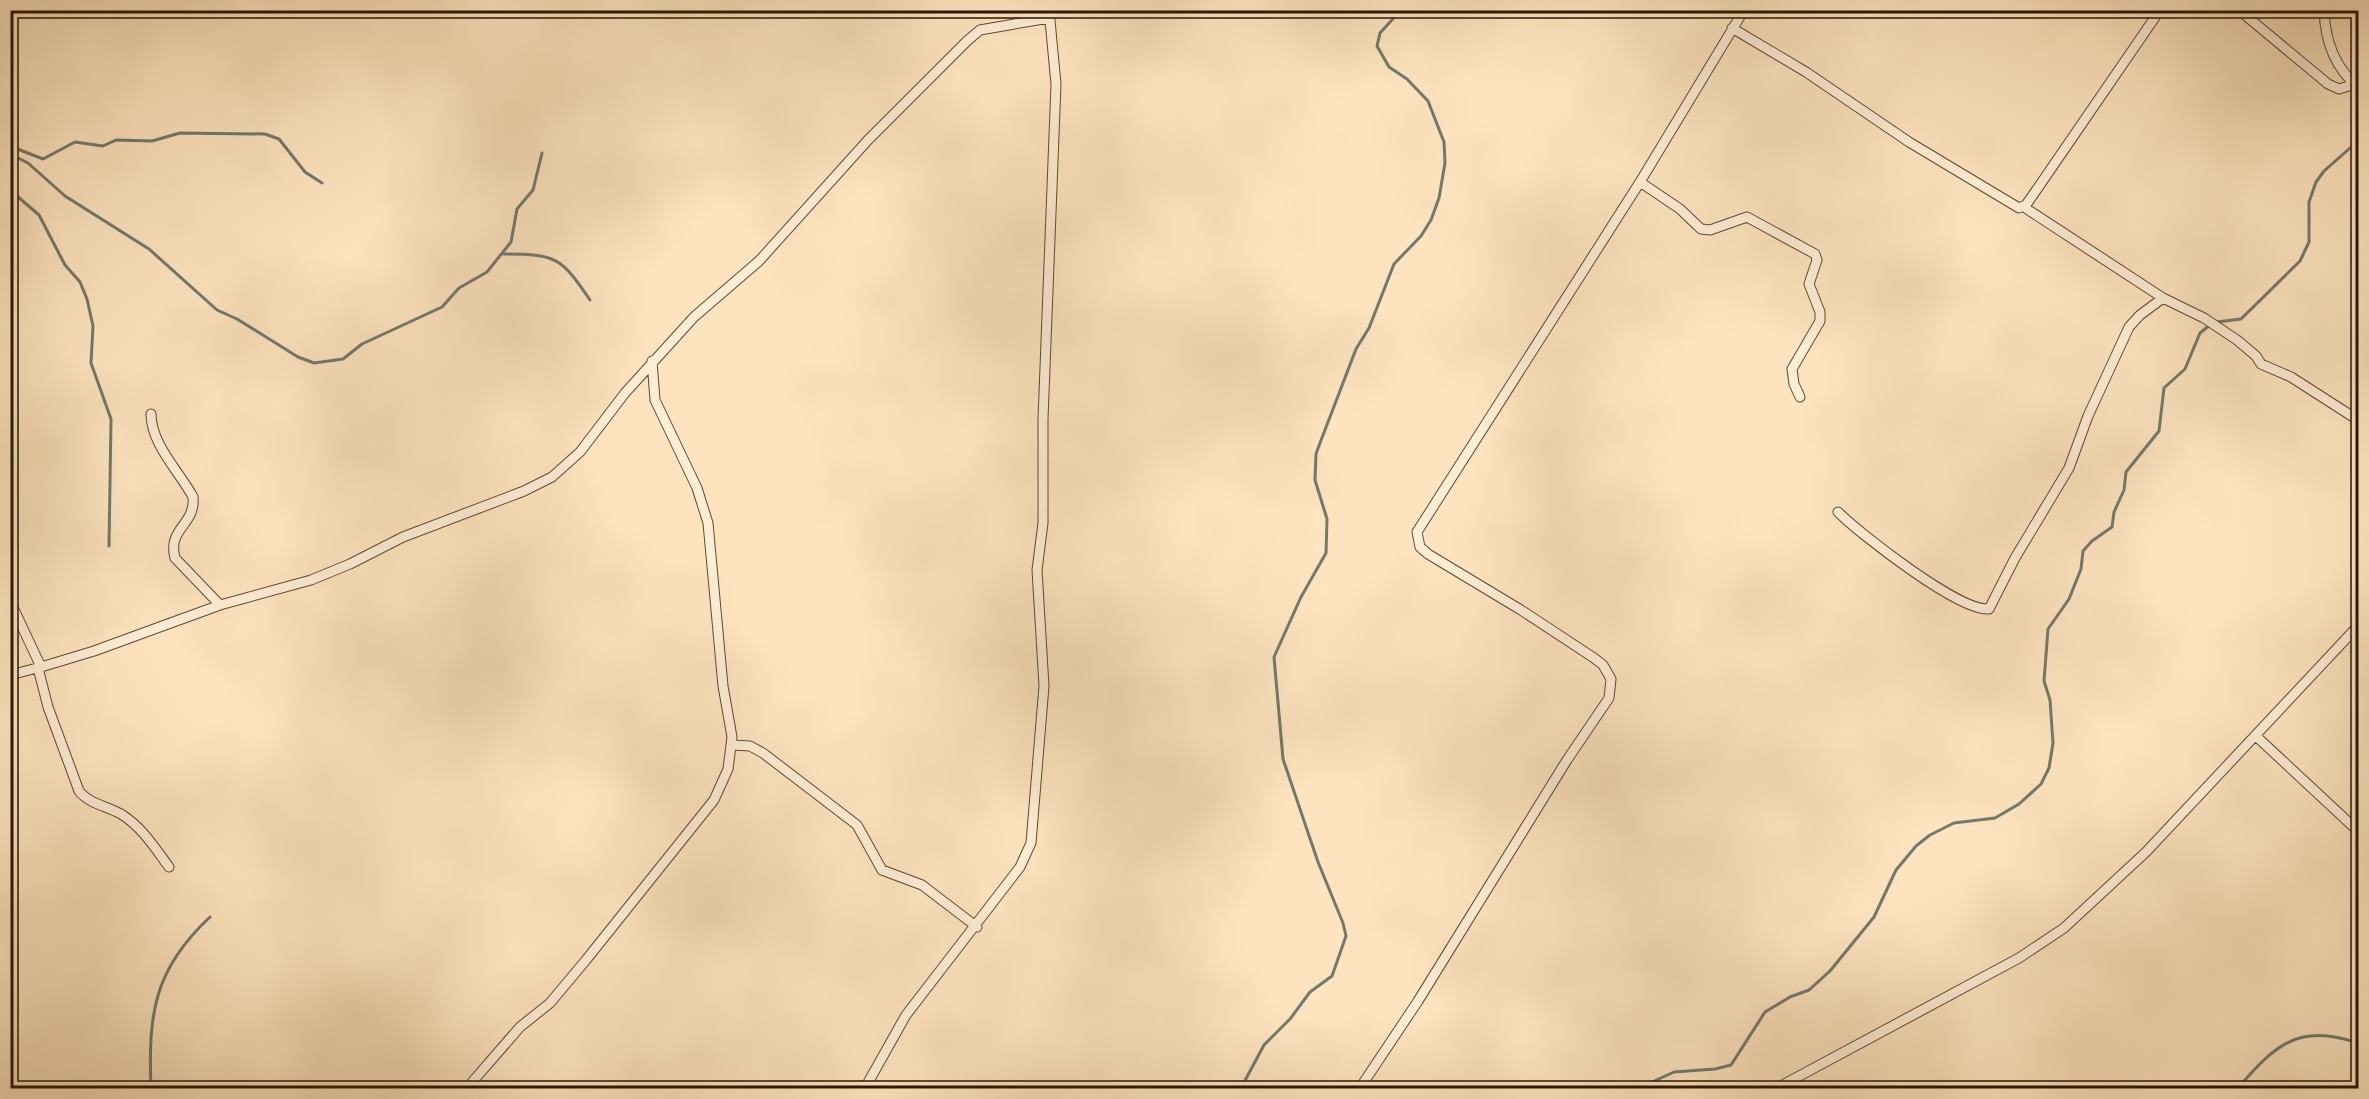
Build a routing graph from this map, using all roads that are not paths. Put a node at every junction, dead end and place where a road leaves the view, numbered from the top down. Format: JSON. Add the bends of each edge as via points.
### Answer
{"nodes":[{"id":1,"x":1744,"y":10,"type":"edge"},
{"id":2,"x":2160,"y":10,"type":"edge"},
{"id":3,"x":2238,"y":10,"type":"edge"},
{"id":4,"x":2324,"y":10,"type":"edge"},
{"id":5,"x":1049,"y":14,"type":"edge"},
{"id":6,"x":1732,"y":28,"type":"junction"},
{"id":7,"x":2357,"y":86,"type":"edge"},
{"id":8,"x":1640,"y":182,"type":"junction"},
{"id":9,"x":2026,"y":205,"type":"junction"},
{"id":10,"x":2163,"y":298,"type":"junction"},
{"id":11,"x":652,"y":361,"type":"junction"},
{"id":12,"x":1800,"y":397,"type":"dead end"},
{"id":13,"x":151,"y":414,"type":"dead end"},
{"id":14,"x":2358,"y":420,"type":"edge"},
{"id":15,"x":1838,"y":512,"type":"dead end"},
{"id":16,"x":10,"y":601,"type":"edge"},
{"id":17,"x":220,"y":605,"type":"junction"},
{"id":18,"x":2358,"y":626,"type":"edge"},
{"id":19,"x":40,"y":668,"type":"junction"},
{"id":20,"x":10,"y":675,"type":"edge"},
{"id":21,"x":2257,"y":737,"type":"junction"},
{"id":22,"x":732,"y":745,"type":"junction"},
{"id":23,"x":2358,"y":831,"type":"edge"},
{"id":24,"x":169,"y":867,"type":"dead end"},
{"id":25,"x":976,"y":927,"type":"junction"},
{"id":26,"x":467,"y":1089,"type":"edge"},
{"id":27,"x":865,"y":1089,"type":"edge"},
{"id":28,"x":1360,"y":1089,"type":"edge"},
{"id":29,"x":1777,"y":1089,"type":"edge"}],
"edges":[{"from":1,"to":6,"type":"street"},
{"from":2,"to":9,"type":"street"},
{"from":3,"to":7,"type":"street","via":[[2328,84],[2344,89]]},
{"from":4,"to":7,"type":"street","via":[[2330,45],[2344,73]]},
{"from":5,"to":11,"type":"street","via":[[980,30],[967,40],[867,140],[759,261],[694,317]]},
{"from":5,"to":25,"type":"street","via":[[1056,84],[1043,419],[1043,523],[1037,570],[1044,686],[1042,719],[1029,851]]},
{"from":6,"to":8,"type":"street"},
{"from":6,"to":9,"type":"street","via":[[1999,197],[2019,207]]},
{"from":8,"to":12,"type":"street","via":[[1680,209],[1701,229],[1710,230],[1747,217],[1815,254],[1817,260],[1809,284],[1820,321],[1792,369]]},
{"from":8,"to":28,"type":"street","via":[[1417,532],[1420,547],[1428,554],[1594,658],[1608,672],[1612,689]]},
{"from":9,"to":10,"type":"street"},
{"from":10,"to":14,"type":"street","via":[[2204,318],[2237,340],[2261,364],[2291,377]]},
{"from":10,"to":15,"type":"street","via":[[2140,315],[2122,339],[2068,468],[1989,609],[1973,607],[1912,570]]},
{"from":11,"to":17,"type":"street","via":[[580,452],[552,477],[311,580]]},
{"from":11,"to":22,"type":"street","via":[[654,400],[704,503]]},
{"from":13,"to":17,"type":"street","via":[[151,427],[158,442],[193,497],[191,516],[174,536],[175,558]]},
{"from":16,"to":19,"type":"street"},
{"from":17,"to":19,"type":"street"},
{"from":18,"to":21,"type":"street"},
{"from":19,"to":20,"type":"street"},
{"from":19,"to":24,"type":"street","via":[[48,707],[79,792],[122,814]]},
{"from":21,"to":23,"type":"street"},
{"from":21,"to":29,"type":"street","via":[[2146,852],[2064,928],[2019,957]]},
{"from":22,"to":25,"type":"street","via":[[750,746],[763,753],[857,825],[882,870],[922,885]]},
{"from":22,"to":26,"type":"street","via":[[728,769],[714,800],[550,1004],[520,1027]]},
{"from":25,"to":27,"type":"street","via":[[906,1015]]}]}
